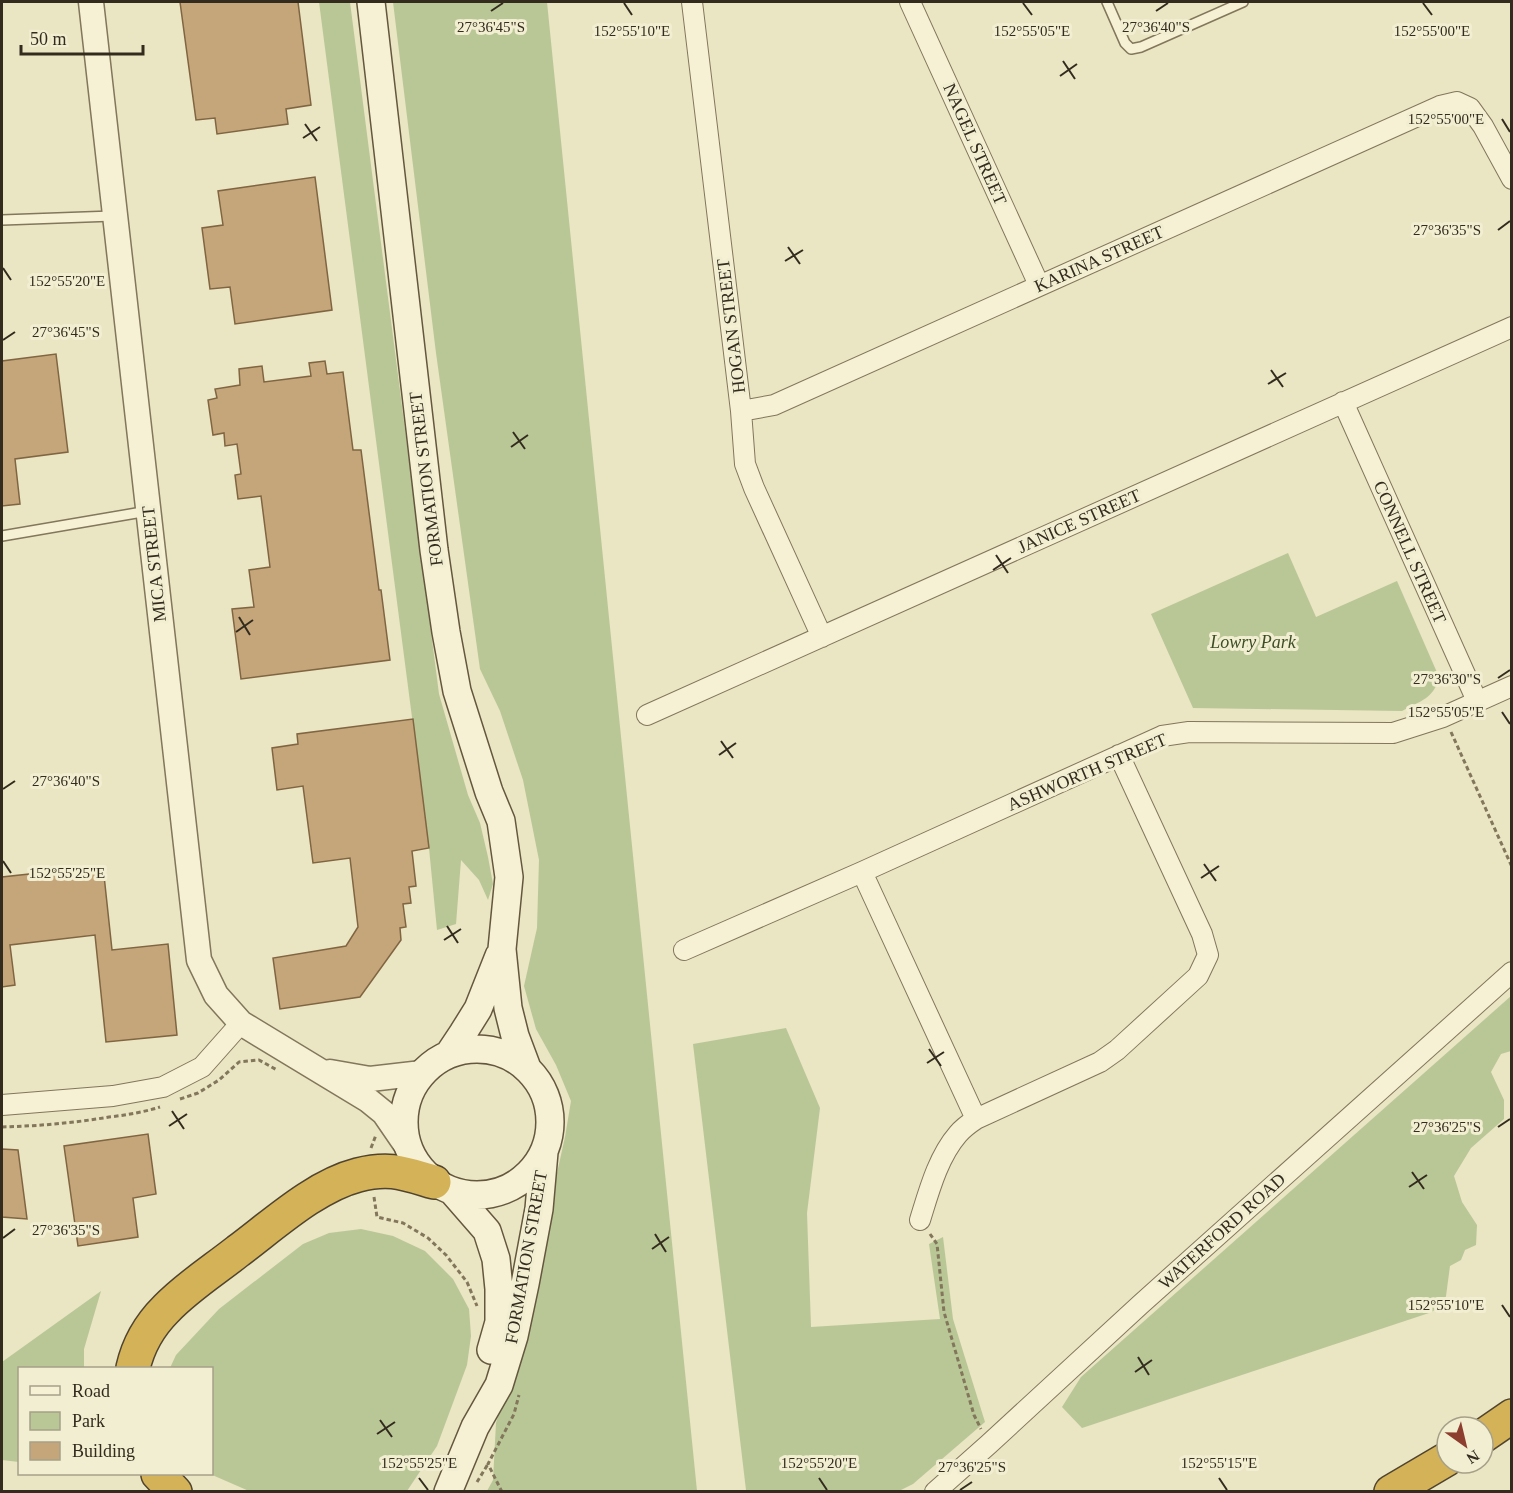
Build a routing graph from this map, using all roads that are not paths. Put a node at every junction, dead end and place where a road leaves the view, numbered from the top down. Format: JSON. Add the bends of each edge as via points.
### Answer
{"nodes":[{"id":1,"x":91,"y":2,"type":"edge"},
{"id":2,"x":371,"y":2,"type":"edge"},
{"id":3,"x":692,"y":2,"type":"edge"},
{"id":4,"x":910,"y":2,"type":"edge"},
{"id":5,"x":1107,"y":2,"type":"edge"},
{"id":6,"x":1243,"y":2,"type":"edge"},
{"id":7,"x":1512,"y":179,"type":"edge"},
{"id":8,"x":115,"y":216,"type":"junction"},
{"id":9,"x":2,"y":220,"type":"edge"},
{"id":10,"x":1040,"y":285,"type":"junction"},
{"id":11,"x":1512,"y":327,"type":"edge"},
{"id":12,"x":1342,"y":402,"type":"junction"},
{"id":13,"x":741,"y":411,"type":"junction"},
{"id":14,"x":148,"y":511,"type":"junction"},
{"id":15,"x":2,"y":536,"type":"edge"},
{"id":16,"x":822,"y":637,"type":"junction"},
{"id":17,"x":1512,"y":686,"type":"edge"},
{"id":18,"x":1477,"y":701,"type":"junction"},
{"id":19,"x":647,"y":715,"type":"dead end"},
{"id":20,"x":1119,"y":755,"type":"junction"},
{"id":21,"x":862,"y":872,"type":"junction"},
{"id":22,"x":502,"y":949,"type":"junction"},
{"id":23,"x":684,"y":950,"type":"dead end"},
{"id":24,"x":1512,"y":972,"type":"edge"},
{"id":25,"x":241,"y":1023,"type":"junction"},
{"id":26,"x":449,"y":1054,"type":"junction"},
{"id":27,"x":527,"y":1068,"type":"junction"},
{"id":28,"x":319,"y":1070,"type":"junction"},
{"id":29,"x":422,"y":1072,"type":"junction"},
{"id":30,"x":2,"y":1105,"type":"edge"},
{"id":31,"x":976,"y":1119,"type":"junction"},
{"id":32,"x":408,"y":1148,"type":"junction"},
{"id":33,"x":545,"y":1151,"type":"junction"},
{"id":34,"x":443,"y":1187,"type":"junction"},
{"id":35,"x":920,"y":1220,"type":"road end"},
{"id":36,"x":134,"y":1367,"type":"edge"},
{"id":37,"x":1512,"y":1416,"type":"edge"},
{"id":38,"x":475,"y":1427,"type":"junction"},
{"id":39,"x":1495,"y":1428,"type":"edge"},
{"id":40,"x":1435,"y":1466,"type":"edge"},
{"id":41,"x":160,"y":1475,"type":"edge"},
{"id":42,"x":942,"y":1485,"type":"edge"},
{"id":43,"x":175,"y":1491,"type":"edge"},
{"id":44,"x":448,"y":1491,"type":"edge"},
{"id":45,"x":1391,"y":1491,"type":"edge"}],
"edges":[{"from":1,"to":8,"type":"street","name":"MICA STREET"},
{"from":2,"to":22,"type":"main road","name":"FORMATION STREET","via":[[446,632],[457,691],[501,821],[509,877]]},
{"from":3,"to":13,"type":"street","name":"HOGAN STREET"},
{"from":4,"to":10,"type":"street","name":"NAGEL STREET"},
{"from":5,"to":6,"type":"lane","via":[[1131,49]]},
{"from":7,"to":10,"type":"street","name":"KARINA STREET","via":[[1483,126],[1470,108],[1457,102],[1440,106]]},
{"from":8,"to":9,"type":"lane"},
{"from":8,"to":14,"type":"street","name":"MICA STREET"},
{"from":10,"to":13,"type":"street","name":"KARINA STREET","via":[[774,405]]},
{"from":11,"to":12,"type":"street","name":"JANICE STREET"},
{"from":12,"to":16,"type":"street","name":"JANICE STREET"},
{"from":12,"to":18,"type":"street","name":"CONNELL STREET"},
{"from":13,"to":16,"type":"street","name":"HOGAN STREET","via":[[745,464]]},
{"from":14,"to":15,"type":"lane"},
{"from":14,"to":25,"type":"street","name":"MICA STREET","via":[[199,960],[216,995]]},
{"from":16,"to":19,"type":"street","name":"JANICE STREET"},
{"from":17,"to":18,"type":"street","name":"ASHWORTH STREET"},
{"from":18,"to":20,"type":"street","name":"ASHWORTH STREET","via":[[1393,733],[1189,732],[1162,736]]},
{"from":20,"to":21,"type":"street","name":"ASHWORTH STREET"},
{"from":20,"to":31,"type":"street","via":[[1202,934],[1208,955],[1198,976],[1117,1050],[1100,1062]]},
{"from":21,"to":23,"type":"street","name":"ASHWORTH STREET"},
{"from":21,"to":31,"type":"street"},
{"from":22,"to":26,"type":"main road","name":"FORMATION STREET","via":[[478,1008]]},
{"from":22,"to":27,"type":"main road","name":"FORMATION STREET","via":[[508,1008]]},
{"from":24,"to":42,"type":"street","name":"WATERFORD ROAD"},
{"from":25,"to":28,"type":"street","name":"MICA STREET"},
{"from":25,"to":30,"type":"street","via":[[202,1066],[163,1087],[113,1096]]},
{"from":26,"to":27,"type":"main road","via":[[490,1049]]},
{"from":26,"to":29,"type":"main road"},
{"from":27,"to":33,"type":"main road","via":[[541,1085],[549,1107]]},
{"from":28,"to":29,"type":"street","name":"MICA STREET","via":[[370,1078]]},
{"from":28,"to":32,"type":"street","name":"MICA STREET","via":[[384,1113]]},
{"from":29,"to":32,"type":"main road","via":[[404,1108],[403,1129]]},
{"from":31,"to":35,"type":"street","via":[[958,1133],[944,1155]]},
{"from":32,"to":34,"type":"main road","via":[[418,1167]]},
{"from":33,"to":34,"type":"main road","via":[[517,1184],[497,1193],[475,1196]]},
{"from":33,"to":38,"type":"main road","name":"FORMATION STREET","via":[[539,1209],[514,1336],[500,1385]]},
{"from":34,"to":36,"type":"highway","via":[[387,1170],[340,1181],[307,1200],[166,1308],[143,1340]]},
{"from":34,"to":38,"type":"main road","name":"FORMATION STREET","via":[[487,1231],[496,1259],[499,1322]]},
{"from":37,"to":39,"type":"highway"},
{"from":38,"to":44,"type":"main road","name":"FORMATION STREET"},
{"from":40,"to":45,"type":"highway"},
{"from":41,"to":43,"type":"highway"}]}
